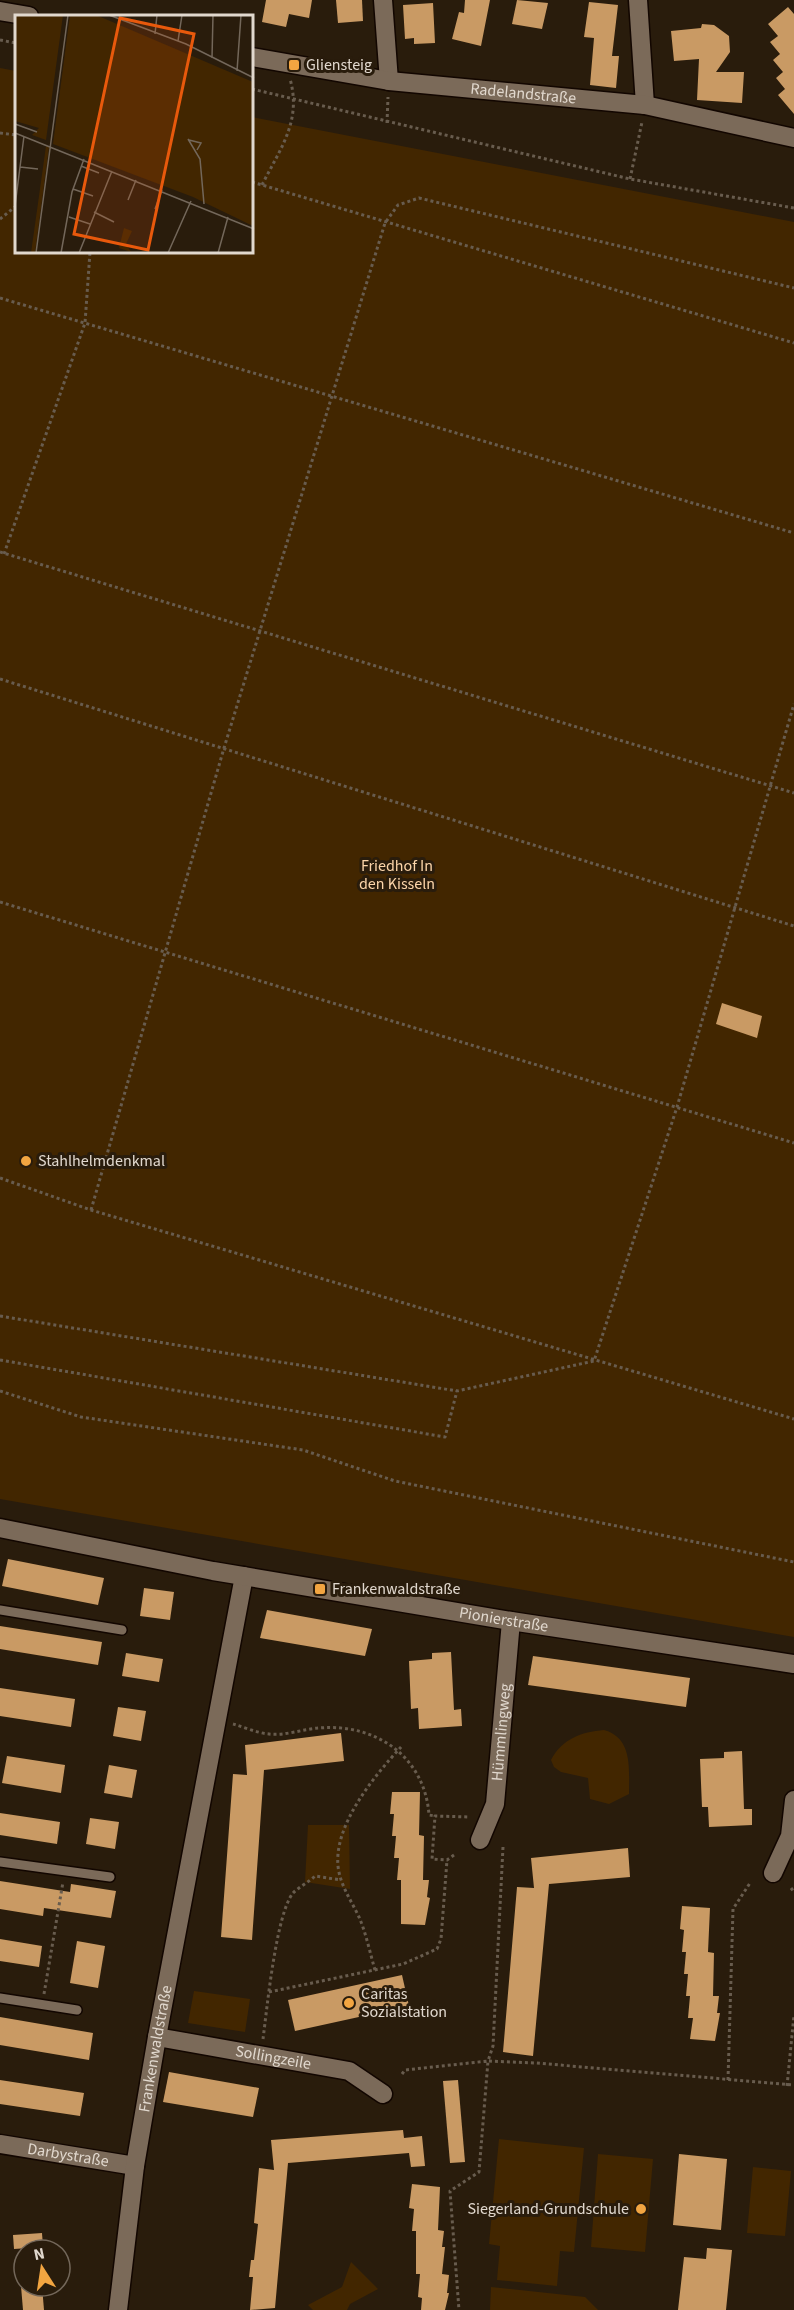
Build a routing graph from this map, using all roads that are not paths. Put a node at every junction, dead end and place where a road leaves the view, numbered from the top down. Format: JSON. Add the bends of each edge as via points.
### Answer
{"nodes":[{"id":1,"x":383,"y":0,"type":"edge"},
{"id":2,"x":638,"y":0,"type":"edge"},
{"id":3,"x":0,"y":11,"type":"edge"},
{"id":4,"x":23,"y":15,"type":"edge"},
{"id":5,"x":254,"y":57,"type":"edge"},
{"id":6,"x":389,"y":81,"type":"junction"},
{"id":7,"x":645,"y":105,"type":"junction"},
{"id":8,"x":794,"y":138,"type":"edge"},
{"id":9,"x":0,"y":1528,"type":"edge"},
{"id":10,"x":244,"y":1576,"type":"junction"},
{"id":11,"x":0,"y":1610,"type":"edge"},
{"id":12,"x":511,"y":1621,"type":"junction"},
{"id":13,"x":122,"y":1630,"type":"dead end"},
{"id":14,"x":794,"y":1664,"type":"edge"},
{"id":15,"x":794,"y":1800,"type":"edge"},
{"id":16,"x":480,"y":1840,"type":"dead end"},
{"id":17,"x":0,"y":1862,"type":"edge"},
{"id":18,"x":773,"y":1873,"type":"dead end"},
{"id":19,"x":110,"y":1877,"type":"dead end"},
{"id":20,"x":0,"y":1998,"type":"edge"},
{"id":21,"x":77,"y":2010,"type":"dead end"},
{"id":22,"x":157,"y":2037,"type":"junction"},
{"id":23,"x":383,"y":2094,"type":"dead end"},
{"id":24,"x":0,"y":2144,"type":"edge"},
{"id":25,"x":135,"y":2166,"type":"junction"},
{"id":26,"x":118,"y":2310,"type":"edge"}],
"edges":[{"from":1,"to":6,"type":"street"},
{"from":2,"to":7,"type":"street"},
{"from":3,"to":4,"type":"street"},
{"from":5,"to":6,"type":"street","name":"Radelandstraße"},
{"from":6,"to":7,"type":"street","name":"Radelandstraße"},
{"from":7,"to":8,"type":"street","name":"Radelandstraße"},
{"from":9,"to":10,"type":"street","name":"Pionierstraße"},
{"from":10,"to":12,"type":"street","name":"Pionierstraße"},
{"from":10,"to":22,"type":"street","name":"Frankenwaldstraße"},
{"from":11,"to":13,"type":"lane"},
{"from":12,"to":14,"type":"street","name":"Pionierstraße"},
{"from":12,"to":16,"type":"street","name":"Hümmlingweg","via":[[495,1804]]},
{"from":15,"to":18,"type":"street","via":[[790,1836]]},
{"from":17,"to":19,"type":"lane"},
{"from":20,"to":21,"type":"lane"},
{"from":22,"to":23,"type":"street","name":"Sollingzeile","via":[[349,2071]]},
{"from":22,"to":25,"type":"street","name":"Frankenwaldstraße"},
{"from":24,"to":25,"type":"street","name":"Darbystraße"},
{"from":25,"to":26,"type":"street","name":"Frankenwaldstraße"}]}
